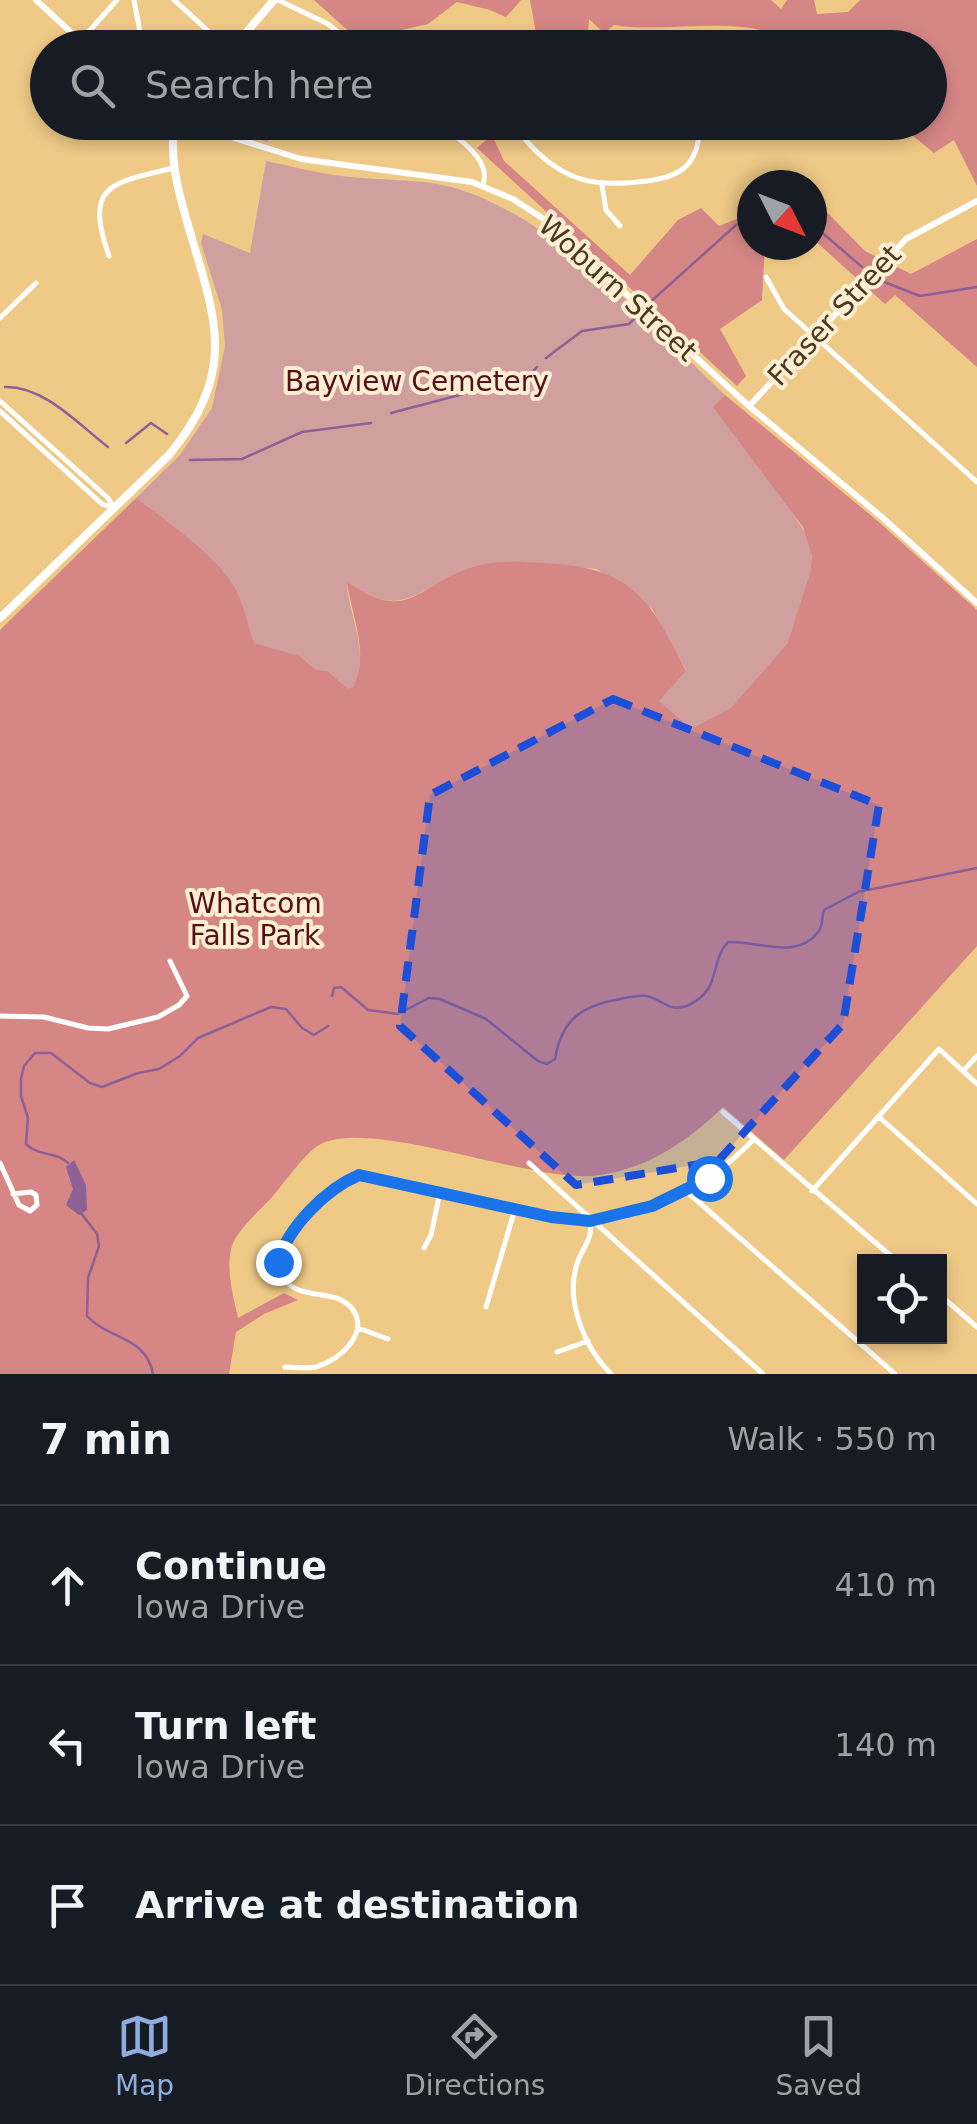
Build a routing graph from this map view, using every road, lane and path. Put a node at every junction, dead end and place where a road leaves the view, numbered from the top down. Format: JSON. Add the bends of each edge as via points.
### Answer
{"nodes":[{"id":1,"x":36,"y":0,"type":"edge"},
{"id":2,"x":117,"y":0,"type":"edge"},
{"id":3,"x":134,"y":0,"type":"edge"},
{"id":4,"x":174,"y":0,"type":"edge"},
{"id":5,"x":276,"y":0,"type":"edge"},
{"id":6,"x":69,"y":30,"type":"edge"},
{"id":7,"x":89,"y":30,"type":"edge"},
{"id":8,"x":140,"y":30,"type":"edge"},
{"id":9,"x":209,"y":30,"type":"edge"},
{"id":10,"x":247,"y":30,"type":"edge"},
{"id":11,"x":335,"y":30,"type":"edge"},
{"id":12,"x":174,"y":140,"type":"edge"},
{"id":13,"x":241,"y":140,"type":"edge"},
{"id":14,"x":459,"y":140,"type":"edge"},
{"id":15,"x":524,"y":140,"type":"edge"},
{"id":16,"x":698,"y":140,"type":"edge"},
{"id":17,"x":173,"y":168,"type":"junction"},
{"id":18,"x":482,"y":185,"type":"junction"},
{"id":19,"x":602,"y":185,"type":"junction"},
{"id":20,"x":977,"y":201,"type":"edge"},
{"id":21,"x":620,"y":226,"type":"dead end"},
{"id":22,"x":109,"y":256,"type":"dead end"},
{"id":23,"x":766,"y":277,"type":"dead end"},
{"id":24,"x":36,"y":284,"type":"dead end"},
{"id":25,"x":0,"y":318,"type":"edge"},
{"id":26,"x":814,"y":337,"type":"junction"},
{"id":27,"x":0,"y":401,"type":"edge"},
{"id":28,"x":749,"y":406,"type":"junction"},
{"id":29,"x":0,"y":411,"type":"edge"},
{"id":30,"x":977,"y":482,"type":"edge"},
{"id":31,"x":114,"y":508,"type":"junction"},
{"id":32,"x":977,"y":602,"type":"edge"},
{"id":33,"x":0,"y":618,"type":"edge"},
{"id":34,"x":170,"y":961,"type":"dead end"},
{"id":35,"x":0,"y":1016,"type":"edge"},
{"id":36,"x":977,"y":1056,"type":"edge"},
{"id":37,"x":963,"y":1071,"type":"junction"},
{"id":38,"x":977,"y":1084,"type":"edge"},
{"id":39,"x":722,"y":1112,"type":"dead end"},
{"id":40,"x":879,"y":1116,"type":"junction"},
{"id":41,"x":754,"y":1139,"type":"junction"},
{"id":42,"x":0,"y":1163,"type":"edge"},
{"id":43,"x":530,"y":1163,"type":"dead end"},
{"id":44,"x":686,"y":1191,"type":"junction"},
{"id":45,"x":812,"y":1191,"type":"junction"},
{"id":46,"x":440,"y":1192,"type":"junction"},
{"id":47,"x":13,"y":1194,"type":"junction"},
{"id":48,"x":977,"y":1204,"type":"edge"},
{"id":49,"x":515,"y":1209,"type":"junction"},
{"id":50,"x":590,"y":1221,"type":"junction"},
{"id":51,"x":424,"y":1248,"type":"dead end"},
{"id":52,"x":888,"y":1254,"type":"edge"},
{"id":53,"x":947,"y":1302,"type":"edge"},
{"id":54,"x":486,"y":1307,"type":"dead end"},
{"id":55,"x":977,"y":1327,"type":"edge"},
{"id":56,"x":358,"y":1328,"type":"junction"},
{"id":57,"x":388,"y":1338,"type":"dead end"},
{"id":58,"x":588,"y":1341,"type":"junction"},
{"id":59,"x":557,"y":1352,"type":"dead end"},
{"id":60,"x":285,"y":1366,"type":"dead end"},
{"id":61,"x":611,"y":1374,"type":"edge"},
{"id":62,"x":763,"y":1374,"type":"edge"},
{"id":63,"x":895,"y":1374,"type":"edge"}],
"edges":[{"from":1,"to":6,"type":"street"},
{"from":2,"to":7,"type":"street"},
{"from":3,"to":8,"type":"street"},
{"from":4,"to":9,"type":"street"},
{"from":5,"to":10,"type":"main road"},
{"from":5,"to":11,"type":"street"},
{"from":12,"to":17,"type":"main road"},
{"from":13,"to":18,"type":"street","name":"Woburn Street","via":[[301,159]]},
{"from":14,"to":18,"type":"street","via":[[483,163]]},
{"from":15,"to":19,"type":"street","via":[[559,171]]},
{"from":16,"to":19,"type":"street","via":[[681,171],[658,181]]},
{"from":17,"to":22,"type":"street","via":[[121,181],[104,195],[99,214]]},
{"from":17,"to":31,"type":"main road","via":[[214,314],[216,358],[206,402],[188,433]]},
{"from":18,"to":28,"type":"street","name":"Woburn Street","via":[[545,220]]},
{"from":19,"to":21,"type":"street","via":[[606,210]]},
{"from":20,"to":26,"type":"street","name":"Fraser Street","via":[[906,238]]},
{"from":23,"to":26,"type":"street","via":[[784,310]]},
{"from":24,"to":25,"type":"street"},
{"from":26,"to":28,"type":"street","name":"Fraser Street"},
{"from":26,"to":30,"type":"street"},
{"from":27,"to":31,"type":"street"},
{"from":28,"to":32,"type":"street","name":"Woburn Street"},
{"from":29,"to":31,"type":"street"},
{"from":31,"to":33,"type":"main road"},
{"from":34,"to":35,"type":"street","via":[[187,996],[150,1020],[99,1029]]},
{"from":36,"to":37,"type":"street"},
{"from":37,"to":38,"type":"street"},
{"from":37,"to":40,"type":"street","via":[[939,1049]]},
{"from":39,"to":41,"type":"street"},
{"from":40,"to":45,"type":"street"},
{"from":40,"to":48,"type":"street"},
{"from":41,"to":44,"type":"street"},
{"from":41,"to":45,"type":"street"},
{"from":42,"to":47,"type":"street"},
{"from":43,"to":50,"type":"street"},
{"from":44,"to":50,"type":"street"},
{"from":44,"to":63,"type":"street"},
{"from":45,"to":52,"type":"street"},
{"from":46,"to":49,"type":"street"},
{"from":46,"to":51,"type":"street"},
{"from":46,"to":56,"type":"street","via":[[359,1175],[330,1193],[283,1245],[278,1262],[286,1281],[344,1301]]},
{"from":47,"to":47,"type":"street","via":[[23,1210],[37,1205],[31,1192]]},
{"from":49,"to":50,"type":"street"},
{"from":49,"to":54,"type":"street"},
{"from":50,"to":58,"type":"street","via":[[573,1292]]},
{"from":50,"to":62,"type":"street"},
{"from":53,"to":55,"type":"street"},
{"from":56,"to":57,"type":"street"},
{"from":56,"to":60,"type":"street","via":[[330,1360]]},
{"from":58,"to":59,"type":"street"},
{"from":58,"to":61,"type":"street"}]}
